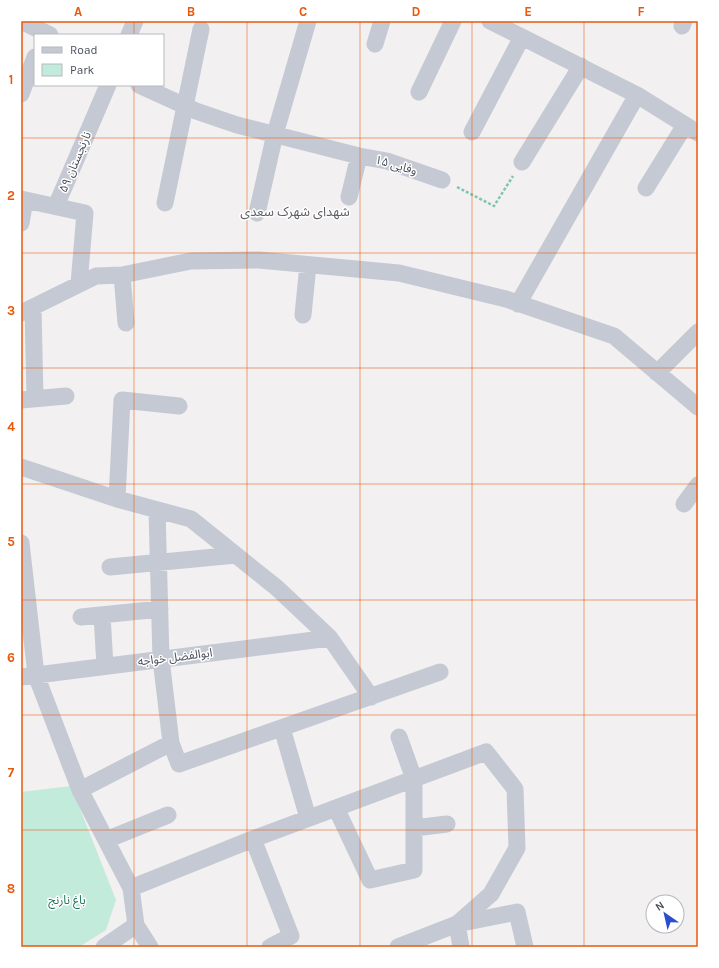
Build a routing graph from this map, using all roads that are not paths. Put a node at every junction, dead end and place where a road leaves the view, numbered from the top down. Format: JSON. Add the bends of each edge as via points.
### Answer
{"nodes":[{"id":1,"x":21,"y":21,"type":"edge"},
{"id":2,"x":135,"y":21,"type":"edge"},
{"id":3,"x":308,"y":21,"type":"edge"},
{"id":4,"x":382,"y":21,"type":"edge"},
{"id":5,"x":453,"y":21,"type":"edge"},
{"id":6,"x":490,"y":21,"type":"edge"},
{"id":7,"x":201,"y":29,"type":"dead end"},
{"id":8,"x":47,"y":31,"type":"edge"},
{"id":9,"x":129,"y":34,"type":"edge"},
{"id":10,"x":522,"y":37,"type":"junction"},
{"id":11,"x":375,"y":44,"type":"dead end"},
{"id":12,"x":34,"y":60,"type":"edge"},
{"id":13,"x":581,"y":66,"type":"junction"},
{"id":14,"x":108,"y":86,"type":"edge"},
{"id":15,"x":140,"y":86,"type":"edge"},
{"id":16,"x":419,"y":92,"type":"dead end"},
{"id":17,"x":21,"y":94,"type":"edge"},
{"id":18,"x":637,"y":95,"type":"junction"},
{"id":19,"x":184,"y":105,"type":"junction"},
{"id":20,"x":692,"y":129,"type":"edge"},
{"id":21,"x":472,"y":132,"type":"dead end"},
{"id":22,"x":275,"y":134,"type":"junction"},
{"id":23,"x":359,"y":156,"type":"junction"},
{"id":24,"x":522,"y":162,"type":"road end"},
{"id":25,"x":442,"y":180,"type":"road end"},
{"id":26,"x":646,"y":188,"type":"dead end"},
{"id":27,"x":349,"y":197,"type":"dead end"},
{"id":28,"x":23,"y":200,"type":"edge"},
{"id":29,"x":165,"y":203,"type":"dead end"},
{"id":30,"x":56,"y":206,"type":"junction"},
{"id":31,"x":257,"y":213,"type":"dead end"},
{"id":32,"x":21,"y":223,"type":"edge"},
{"id":33,"x":308,"y":265,"type":"junction"},
{"id":34,"x":122,"y":275,"type":"junction"},
{"id":35,"x":79,"y":284,"type":"junction"},
{"id":36,"x":518,"y":304,"type":"junction"},
{"id":37,"x":27,"y":310,"type":"edge"},
{"id":38,"x":303,"y":315,"type":"dead end"},
{"id":39,"x":126,"y":323,"type":"dead end"},
{"id":40,"x":698,"y":332,"type":"edge"},
{"id":41,"x":657,"y":373,"type":"junction"},
{"id":42,"x":66,"y":396,"type":"dead end"},
{"id":43,"x":28,"y":400,"type":"edge"},
{"id":44,"x":178,"y":406,"type":"dead end"},
{"id":45,"x":698,"y":407,"type":"edge"},
{"id":46,"x":21,"y":467,"type":"edge"},
{"id":47,"x":698,"y":485,"type":"edge"},
{"id":48,"x":117,"y":498,"type":"junction"},
{"id":49,"x":684,"y":504,"type":"dead end"},
{"id":50,"x":157,"y":510,"type":"junction"},
{"id":51,"x":21,"y":543,"type":"edge"},
{"id":52,"x":236,"y":555,"type":"junction"},
{"id":53,"x":158,"y":563,"type":"junction"},
{"id":54,"x":110,"y":567,"type":"dead end"},
{"id":55,"x":160,"y":609,"type":"junction"},
{"id":56,"x":102,"y":615,"type":"junction"},
{"id":57,"x":81,"y":617,"type":"dead end"},
{"id":58,"x":330,"y":638,"type":"junction"},
{"id":59,"x":161,"y":659,"type":"junction"},
{"id":60,"x":104,"y":666,"type":"junction"},
{"id":61,"x":440,"y":672,"type":"dead end"},
{"id":62,"x":28,"y":676,"type":"edge"},
{"id":63,"x":371,"y":697,"type":"junction"},
{"id":64,"x":282,"y":728,"type":"junction"},
{"id":65,"x":399,"y":737,"type":"dead end"},
{"id":66,"x":171,"y":743,"type":"junction"},
{"id":67,"x":414,"y":779,"type":"junction"},
{"id":68,"x":80,"y":790,"type":"junction"},
{"id":69,"x":336,"y":808,"type":"junction"},
{"id":70,"x":168,"y":815,"type":"dead end"},
{"id":71,"x":308,"y":818,"type":"junction"},
{"id":72,"x":447,"y":824,"type":"dead end"},
{"id":73,"x":414,"y":828,"type":"junction"},
{"id":74,"x":252,"y":839,"type":"junction"},
{"id":75,"x":106,"y":840,"type":"junction"},
{"id":76,"x":131,"y":888,"type":"junction"},
{"id":77,"x":457,"y":924,"type":"junction"},
{"id":78,"x":136,"y":925,"type":"junction"},
{"id":79,"x":104,"y":947,"type":"edge"},
{"id":80,"x":150,"y":947,"type":"edge"},
{"id":81,"x":270,"y":947,"type":"edge"},
{"id":82,"x":400,"y":947,"type":"edge"},
{"id":83,"x":461,"y":947,"type":"edge"},
{"id":84,"x":526,"y":947,"type":"edge"}],
"edges":[{"from":1,"to":8,"type":"street"},
{"from":2,"to":9,"type":"street"},
{"from":3,"to":22,"type":"street"},
{"from":4,"to":11,"type":"street"},
{"from":5,"to":16,"type":"street"},
{"from":6,"to":10,"type":"street"},
{"from":7,"to":19,"type":"street"},
{"from":10,"to":13,"type":"street"},
{"from":10,"to":21,"type":"street"},
{"from":12,"to":17,"type":"street"},
{"from":13,"to":18,"type":"street"},
{"from":13,"to":24,"type":"street"},
{"from":14,"to":30,"type":"street","name":"نارنجستان ۵۹"},
{"from":15,"to":19,"type":"street","name":"وفایی ۱۵"},
{"from":18,"to":20,"type":"street"},
{"from":18,"to":36,"type":"street"},
{"from":19,"to":22,"type":"street","name":"وفایی ۱۵","via":[[237,125]]},
{"from":19,"to":29,"type":"street"},
{"from":20,"to":26,"type":"street"},
{"from":22,"to":23,"type":"street","name":"وفایی ۱۵"},
{"from":22,"to":31,"type":"street"},
{"from":23,"to":25,"type":"street","name":"وفایی ۱۵","via":[[387,161]]},
{"from":23,"to":27,"type":"street"},
{"from":28,"to":30,"type":"street","name":"نارنجستان ۵۹"},
{"from":28,"to":32,"type":"street"},
{"from":30,"to":35,"type":"street","via":[[85,213]]},
{"from":33,"to":34,"type":"street","via":[[259,260],[191,261]]},
{"from":33,"to":36,"type":"street","via":[[399,273]]},
{"from":33,"to":38,"type":"street"},
{"from":34,"to":35,"type":"street","via":[[96,276]]},
{"from":34,"to":39,"type":"street"},
{"from":35,"to":37,"type":"street"},
{"from":36,"to":41,"type":"street","via":[[614,336]]},
{"from":37,"to":43,"type":"street"},
{"from":40,"to":41,"type":"street"},
{"from":41,"to":45,"type":"street"},
{"from":42,"to":43,"type":"street"},
{"from":44,"to":48,"type":"street","via":[[122,400]]},
{"from":46,"to":48,"type":"street"},
{"from":47,"to":49,"type":"street"},
{"from":48,"to":50,"type":"street"},
{"from":50,"to":52,"type":"street","via":[[191,519]]},
{"from":50,"to":53,"type":"street"},
{"from":51,"to":62,"type":"street"},
{"from":52,"to":53,"type":"street"},
{"from":52,"to":58,"type":"street","via":[[277,588]]},
{"from":53,"to":54,"type":"street"},
{"from":53,"to":55,"type":"street"},
{"from":55,"to":56,"type":"street"},
{"from":55,"to":59,"type":"street"},
{"from":56,"to":57,"type":"street"},
{"from":56,"to":60,"type":"street"},
{"from":58,"to":59,"type":"street","name":"ابوالفضل خواجه"},
{"from":58,"to":63,"type":"street"},
{"from":59,"to":60,"type":"street","name":"ابوالفضل خواجه"},
{"from":59,"to":66,"type":"street"},
{"from":60,"to":62,"type":"street","name":"ابوالفضل خواجه"},
{"from":61,"to":63,"type":"street"},
{"from":62,"to":68,"type":"street"},
{"from":63,"to":64,"type":"street"},
{"from":64,"to":66,"type":"street","via":[[179,764]]},
{"from":64,"to":71,"type":"street"},
{"from":65,"to":67,"type":"street"},
{"from":66,"to":68,"type":"street"},
{"from":67,"to":69,"type":"street"},
{"from":67,"to":73,"type":"street"},
{"from":67,"to":77,"type":"street","via":[[486,752],[516,789],[517,848],[490,894]]},
{"from":68,"to":75,"type":"street"},
{"from":69,"to":71,"type":"street"},
{"from":69,"to":73,"type":"street","via":[[370,880],[414,870]]},
{"from":70,"to":75,"type":"street"},
{"from":71,"to":74,"type":"street"},
{"from":72,"to":73,"type":"street"},
{"from":74,"to":76,"type":"street"},
{"from":74,"to":81,"type":"street","via":[[291,936]]},
{"from":75,"to":76,"type":"street"},
{"from":76,"to":78,"type":"street"},
{"from":77,"to":82,"type":"street"},
{"from":77,"to":83,"type":"street"},
{"from":77,"to":84,"type":"street","via":[[517,912]]},
{"from":78,"to":79,"type":"street"},
{"from":78,"to":80,"type":"street"}]}
